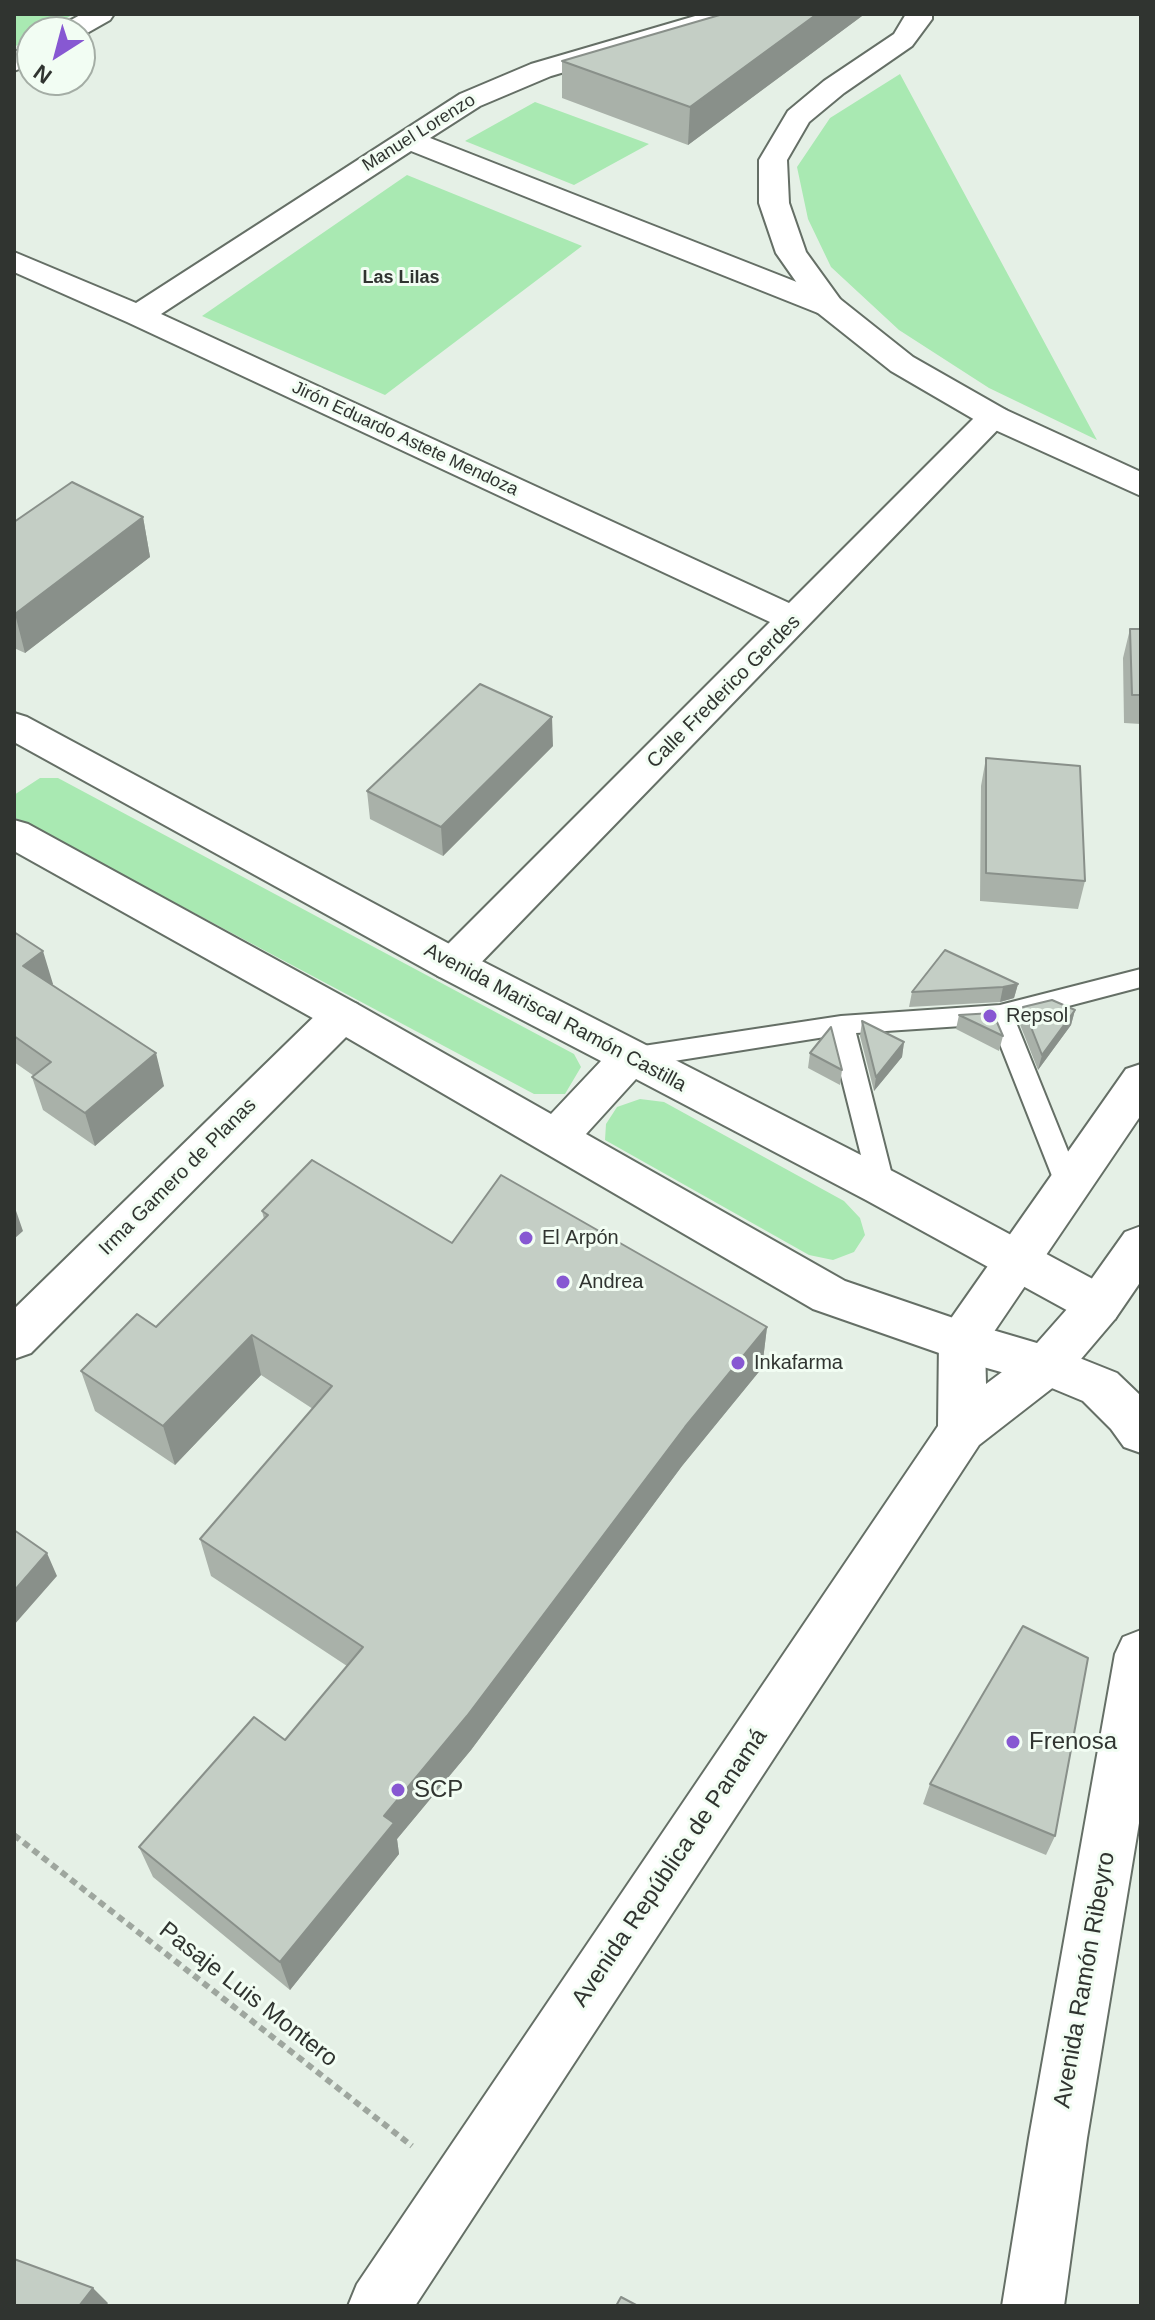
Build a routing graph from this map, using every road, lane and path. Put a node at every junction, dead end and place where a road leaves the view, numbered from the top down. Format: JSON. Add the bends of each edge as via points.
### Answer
{"nodes":[{"id":1,"x":730,"y":14,"type":"edge"},
{"id":2,"x":919,"y":14,"type":"edge"},
{"id":3,"x":407,"y":139,"type":"junction"},
{"id":4,"x":14,"y":261,"type":"edge"},
{"id":5,"x":829,"y":306,"type":"junction"},
{"id":6,"x":138,"y":315,"type":"junction"},
{"id":7,"x":994,"y":417,"type":"junction"},
{"id":8,"x":1141,"y":486,"type":"edge"},
{"id":9,"x":795,"y":620,"type":"junction"},
{"id":10,"x":23,"y":743,"type":"edge"},
{"id":11,"x":14,"y":834,"type":"edge"},
{"id":12,"x":453,"y":965,"type":"junction"},
{"id":13,"x":1141,"y":978,"type":"edge"},
{"id":14,"x":1000,"y":1014,"type":"junction"},
{"id":15,"x":342,"y":1015,"type":"junction"},
{"id":16,"x":841,"y":1025,"type":"junction"},
{"id":17,"x":630,"y":1058,"type":"junction"},
{"id":18,"x":1141,"y":1081,"type":"edge"},
{"id":19,"x":555,"y":1139,"type":"junction"},
{"id":20,"x":1069,"y":1186,"type":"junction"},
{"id":21,"x":882,"y":1187,"type":"junction"},
{"id":22,"x":1141,"y":1245,"type":"edge"},
{"id":23,"x":1018,"y":1260,"type":"junction"},
{"id":24,"x":1099,"y":1305,"type":"junction"},
{"id":25,"x":14,"y":1339,"type":"edge"},
{"id":26,"x":962,"y":1341,"type":"junction"},
{"id":27,"x":1047,"y":1365,"type":"junction"},
{"id":28,"x":962,"y":1430,"type":"junction"},
{"id":29,"x":1141,"y":1432,"type":"edge"},
{"id":30,"x":1141,"y":1654,"type":"edge"},
{"id":31,"x":14,"y":1835,"type":"edge"},
{"id":32,"x":460,"y":2183,"type":"junction"},
{"id":33,"x":379,"y":2306,"type":"edge"},
{"id":34,"x":1033,"y":2306,"type":"edge"}],
"edges":[{"from":1,"to":3,"type":"main road","name":"Manuel Lorenzo","via":[[541,70],[470,100]]},
{"from":2,"to":5,"type":"main road","via":[[903,40],[798,117],[773,160],[774,203],[791,253]]},
{"from":3,"to":5,"type":"main road"},
{"from":3,"to":6,"type":"main road","name":"Manuel Lorenzo"},
{"from":4,"to":6,"type":"main road","name":"Jirón Eduardo Astete Mendoza"},
{"from":5,"to":7,"type":"main road","via":[[902,364]]},
{"from":6,"to":9,"type":"main road","name":"Jirón Eduardo Astete Mendoza"},
{"from":7,"to":8,"type":"main road"},
{"from":7,"to":9,"type":"main road","name":"Calle Frederico Gerdes"},
{"from":9,"to":12,"type":"main road","name":"Calle Frederico Gerdes"},
{"from":10,"to":12,"type":"main road","name":"Avenida Mariscal Ramón Castilla"},
{"from":11,"to":15,"type":"main road"},
{"from":12,"to":17,"type":"main road","name":"Avenida Mariscal Ramón Castilla"},
{"from":13,"to":14,"type":"lane"},
{"from":14,"to":16,"type":"lane"},
{"from":14,"to":20,"type":"lane"},
{"from":15,"to":19,"type":"main road"},
{"from":15,"to":25,"type":"main road","name":"Irma Gamero de Planas"},
{"from":16,"to":17,"type":"lane"},
{"from":16,"to":21,"type":"lane"},
{"from":17,"to":19,"type":"main road"},
{"from":17,"to":21,"type":"main road","name":"Avenida Mariscal Ramón Castilla"},
{"from":18,"to":20,"type":"main road"},
{"from":19,"to":26,"type":"main road","via":[[829,1295]]},
{"from":20,"to":23,"type":"main road"},
{"from":21,"to":23,"type":"main road","name":"Avenida Mariscal Ramón Castilla"},
{"from":22,"to":24,"type":"main road","name":"Avenida República de Panamá"},
{"from":23,"to":24,"type":"main road","name":"Avenida Mariscal Ramón Castilla"},
{"from":23,"to":26,"type":"main road"},
{"from":24,"to":27,"type":"main road","name":"Avenida República de Panamá"},
{"from":26,"to":27,"type":"main road"},
{"from":26,"to":28,"type":"main road"},
{"from":27,"to":28,"type":"main road","name":"Avenida República de Panamá"},
{"from":27,"to":29,"type":"main road","via":[[1100,1387]]},
{"from":28,"to":32,"type":"main road","name":"Avenida República de Panamá"},
{"from":30,"to":34,"type":"main road","name":"Avenida Ramón Ribeyro"},
{"from":31,"to":32,"type":"path","name":"Pasaje Luis Montero"},
{"from":32,"to":33,"type":"main road","name":"Avenida República de Panamá"}]}
